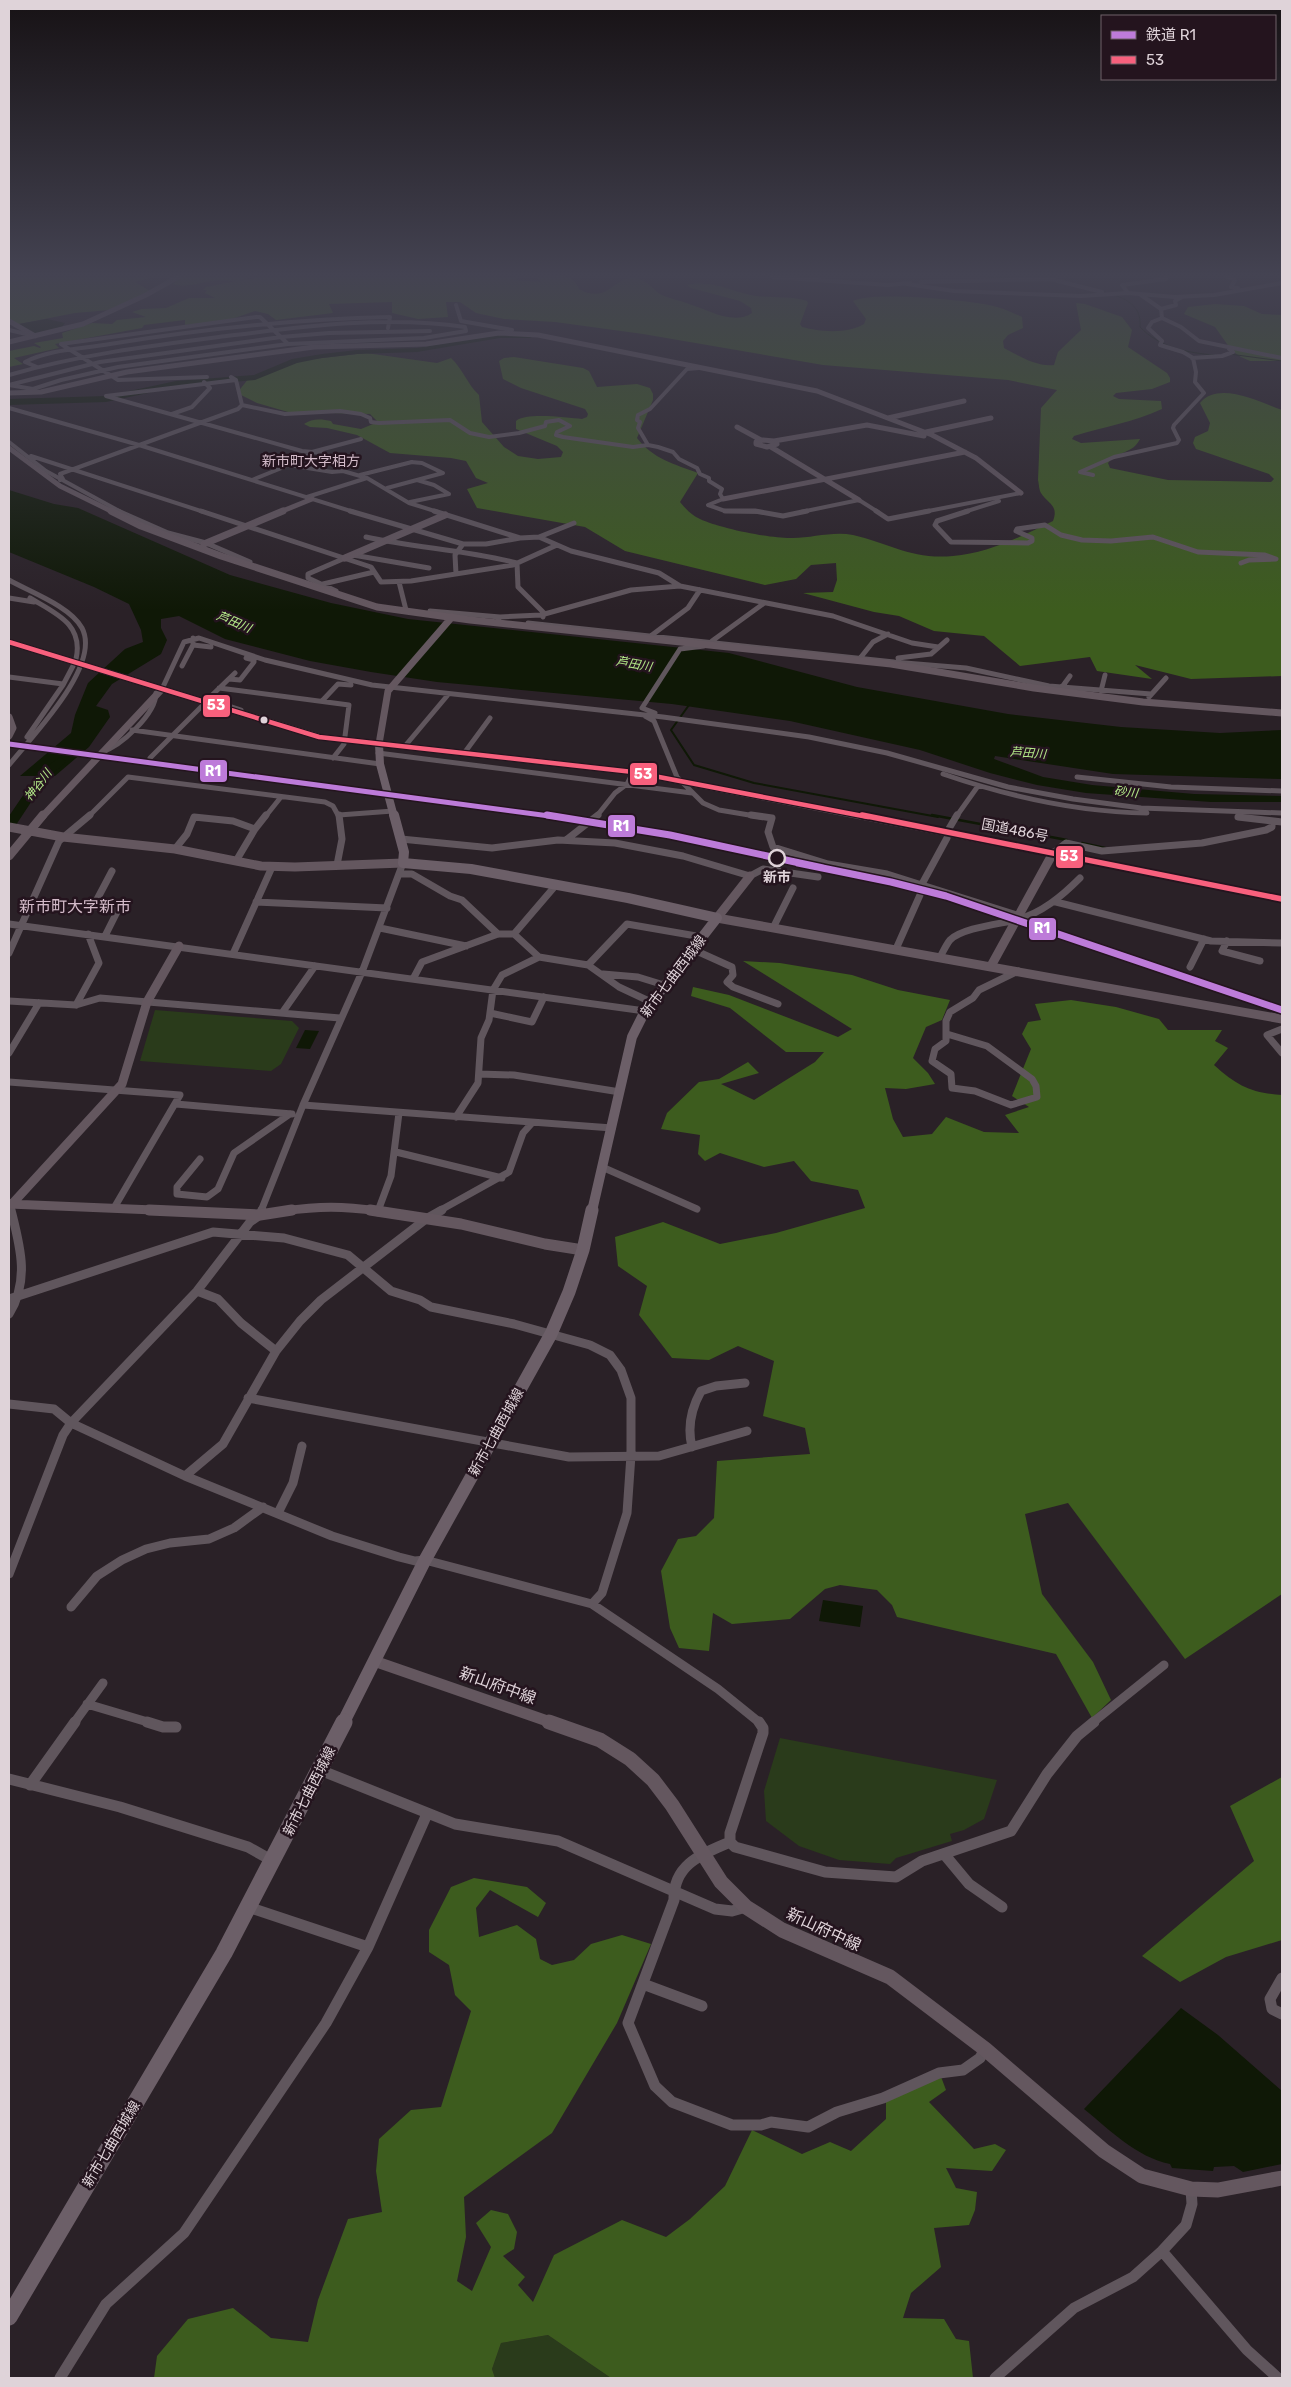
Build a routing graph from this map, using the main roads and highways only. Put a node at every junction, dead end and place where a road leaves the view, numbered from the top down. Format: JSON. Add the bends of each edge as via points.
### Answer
{"nodes":[{"id":1,"x":9,"y":642,"type":"edge"},
{"id":2,"x":378,"y":748,"type":"junction"},
{"id":3,"x":1051,"y":856,"type":"junction"},
{"id":4,"x":1282,"y":899,"type":"edge"},
{"id":5,"x":1282,"y":905,"type":"edge"},
{"id":6,"x":9,"y":2317,"type":"edge"}],
"edges":[{"from":1,"to":2,"type":"highway","name":"国道486号","via":[[159,692],[311,735]]},
{"from":2,"to":3,"type":"highway","name":"国道486号","via":[[405,746],[633,772],[830,809]]},
{"from":2,"to":6,"type":"main road","name":"新市七曲西城線","via":[[404,852],[403,863],[436,865],[556,885],[717,918],[648,1007],[632,1037],[583,1250],[551,1334],[425,1560],[219,1962]]},
{"from":3,"to":4,"type":"highway","name":"国道486号"},
{"from":3,"to":5,"type":"highway","name":"国道486号"}]}
